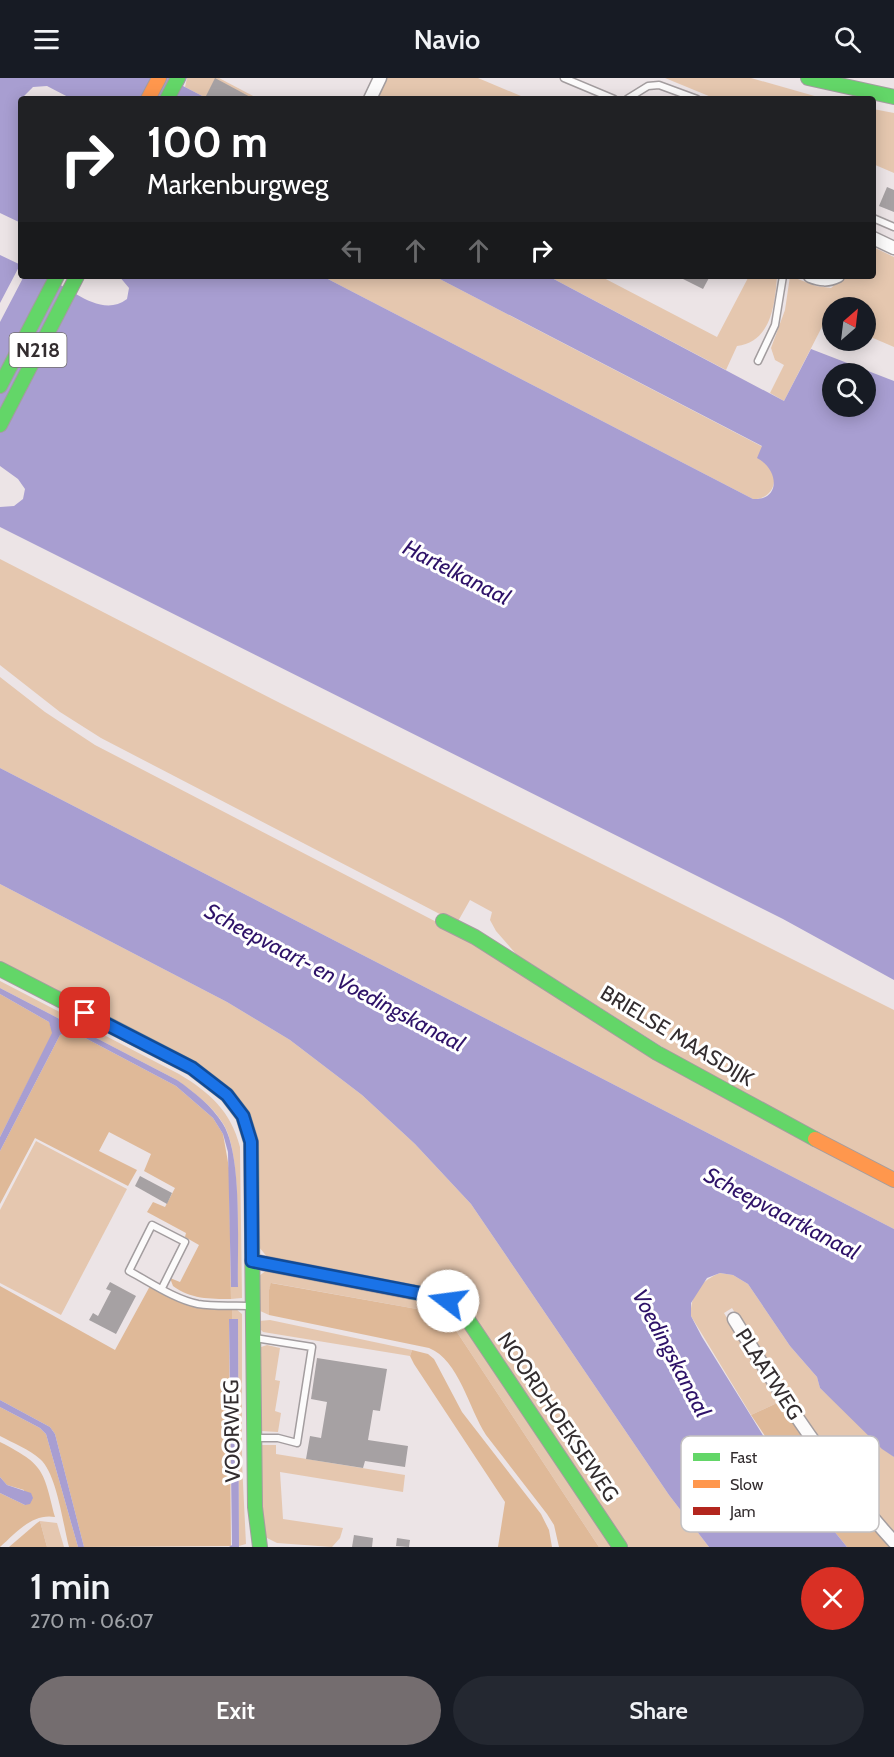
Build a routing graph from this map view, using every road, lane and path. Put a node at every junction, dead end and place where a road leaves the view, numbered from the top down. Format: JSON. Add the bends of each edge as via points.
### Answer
{"nodes":[{"id":1,"x":159,"y":78,"type":"edge"},
{"id":2,"x":178,"y":78,"type":"edge"},
{"id":3,"x":380,"y":78,"type":"edge"},
{"id":4,"x":564,"y":78,"type":"edge"},
{"id":5,"x":808,"y":78,"type":"edge"},
{"id":6,"x":150,"y":96,"type":"edge"},
{"id":7,"x":169,"y":96,"type":"edge"},
{"id":8,"x":371,"y":96,"type":"edge"},
{"id":9,"x":607,"y":96,"type":"edge"},
{"id":10,"x":632,"y":96,"type":"edge"},
{"id":11,"x":688,"y":96,"type":"edge"},
{"id":12,"x":894,"y":97,"type":"edge"},
{"id":13,"x":876,"y":219,"type":"edge"},
{"id":14,"x":894,"y":227,"type":"edge"},
{"id":15,"x":876,"y":239,"type":"edge"},
{"id":16,"x":894,"y":248,"type":"edge"},
{"id":17,"x":55,"y":279,"type":"edge"},
{"id":18,"x":74,"y":279,"type":"edge"},
{"id":19,"x":783,"y":279,"type":"edge"},
{"id":20,"x":758,"y":361,"type":"dead end"},
{"id":21,"x":0,"y":386,"type":"edge"},
{"id":22,"x":0,"y":425,"type":"edge"},
{"id":23,"x":443,"y":921,"type":"dead end"},
{"id":24,"x":0,"y":969,"type":"edge"},
{"id":25,"x":894,"y":1180,"type":"edge"},
{"id":26,"x":252,"y":1261,"type":"junction"},
{"id":27,"x":162,"y":1288,"type":"junction"},
{"id":28,"x":251,"y":1310,"type":"junction"},
{"id":29,"x":734,"y":1319,"type":"dead end"},
{"id":30,"x":252,"y":1338,"type":"junction"},
{"id":31,"x":810,"y":1436,"type":"edge"},
{"id":32,"x":254,"y":1438,"type":"junction"},
{"id":33,"x":879,"y":1526,"type":"edge"},
{"id":34,"x":894,"y":1542,"type":"edge"},
{"id":35,"x":260,"y":1547,"type":"edge"},
{"id":36,"x":620,"y":1547,"type":"edge"}],
"edges":[{"from":1,"to":6,"type":"main road"},
{"from":2,"to":7,"type":"main road"},
{"from":3,"to":8,"type":"street"},
{"from":4,"to":9,"type":"lane"},
{"from":5,"to":12,"type":"main road"},
{"from":10,"to":11,"type":"lane","via":[[648,86]]},
{"from":13,"to":14,"type":"lane"},
{"from":15,"to":16,"type":"street"},
{"from":17,"to":21,"type":"main road","number":"N218"},
{"from":18,"to":22,"type":"main road","number":"N218"},
{"from":19,"to":20,"type":"lane","via":[[775,325]]},
{"from":23,"to":25,"type":"main road","name":"BRIELSE MAASDIJK","via":[[475,937],[657,1053]]},
{"from":24,"to":26,"type":"main road","name":"VOORWEG","via":[[192,1068],[227,1095],[243,1116],[251,1142]]},
{"from":26,"to":28,"type":"main road","name":"VOORWEG"},
{"from":26,"to":36,"type":"main road","name":"NOORDHOEKSEWEG","via":[[439,1297],[456,1306]]},
{"from":27,"to":27,"type":"lane","via":[[185,1242],[152,1225],[129,1271]]},
{"from":27,"to":28,"type":"lane","via":[[199,1304]]},
{"from":28,"to":30,"type":"main road","name":"VOORWEG"},
{"from":29,"to":31,"type":"street","name":"PLAATWEG"},
{"from":30,"to":32,"type":"main road","name":"VOORWEG"},
{"from":30,"to":32,"type":"lane","via":[[312,1347],[297,1443]]},
{"from":32,"to":35,"type":"main road","name":"VOORWEG"},
{"from":33,"to":34,"type":"street","name":"PLAATWEG"}]}
